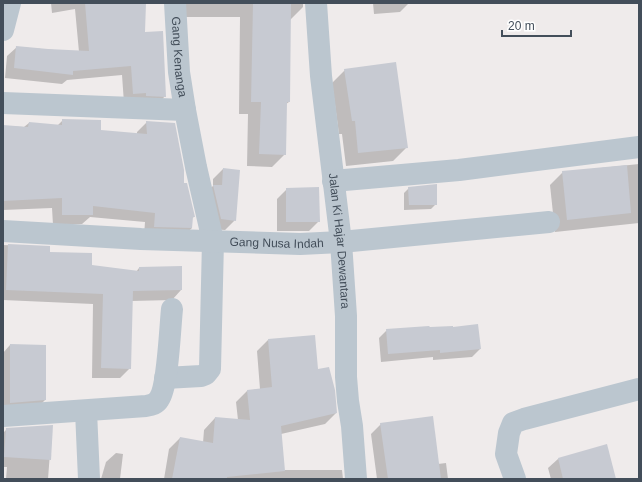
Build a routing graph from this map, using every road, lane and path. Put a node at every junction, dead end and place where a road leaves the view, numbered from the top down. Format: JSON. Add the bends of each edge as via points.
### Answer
{"nodes":[{"id":1,"x":10,"y":3,"type":"edge"},
{"id":2,"x":175,"y":3,"type":"edge"},
{"id":3,"x":316,"y":3,"type":"edge"},
{"id":4,"x":3,"y":30,"type":"edge"},
{"id":5,"x":3,"y":103,"type":"edge"},
{"id":6,"x":186,"y":110,"type":"junction"},
{"id":7,"x":639,"y":146,"type":"edge"},
{"id":8,"x":333,"y":181,"type":"junction"},
{"id":9,"x":549,"y":222,"type":"dead end"},
{"id":10,"x":3,"y":231,"type":"edge"},
{"id":11,"x":212,"y":241,"type":"junction"},
{"id":12,"x":341,"y":242,"type":"junction"},
{"id":13,"x":172,"y":309,"type":"dead end"},
{"id":14,"x":165,"y":378,"type":"junction"},
{"id":15,"x":639,"y":389,"type":"edge"},
{"id":16,"x":86,"y":411,"type":"junction"},
{"id":17,"x":3,"y":416,"type":"edge"},
{"id":18,"x":89,"y":479,"type":"edge"},
{"id":19,"x":356,"y":479,"type":"edge"},
{"id":20,"x":515,"y":479,"type":"edge"}],
"edges":[{"from":1,"to":4,"type":"street"},
{"from":2,"to":6,"type":"street","name":"Gang Kenanga","via":[[179,72]]},
{"from":3,"to":8,"type":"street","name":"Jalan Ki Hajar Dewantara"},
{"from":5,"to":6,"type":"street"},
{"from":6,"to":11,"type":"street","name":"Gang Kenanga"},
{"from":7,"to":8,"type":"street","via":[[459,170]]},
{"from":8,"to":12,"type":"street","name":"Jalan Ki Hajar Dewantara"},
{"from":9,"to":12,"type":"street","name":"Gang Nusa Indah"},
{"from":10,"to":11,"type":"street","name":"Gang Nusa Indah"},
{"from":11,"to":12,"type":"street","name":"Gang Nusa Indah","via":[[271,244]]},
{"from":11,"to":14,"type":"street","name":"Gang Kenanga","via":[[210,369],[201,376]]},
{"from":12,"to":19,"type":"street","name":"Jalan Ki Hajar Dewantara","via":[[346,316],[346,377]]},
{"from":13,"to":14,"type":"street"},
{"from":14,"to":16,"type":"street","via":[[162,394],[154,404]]},
{"from":15,"to":20,"type":"street","via":[[513,423],[506,454]]},
{"from":16,"to":17,"type":"street"},
{"from":16,"to":18,"type":"street"}]}
